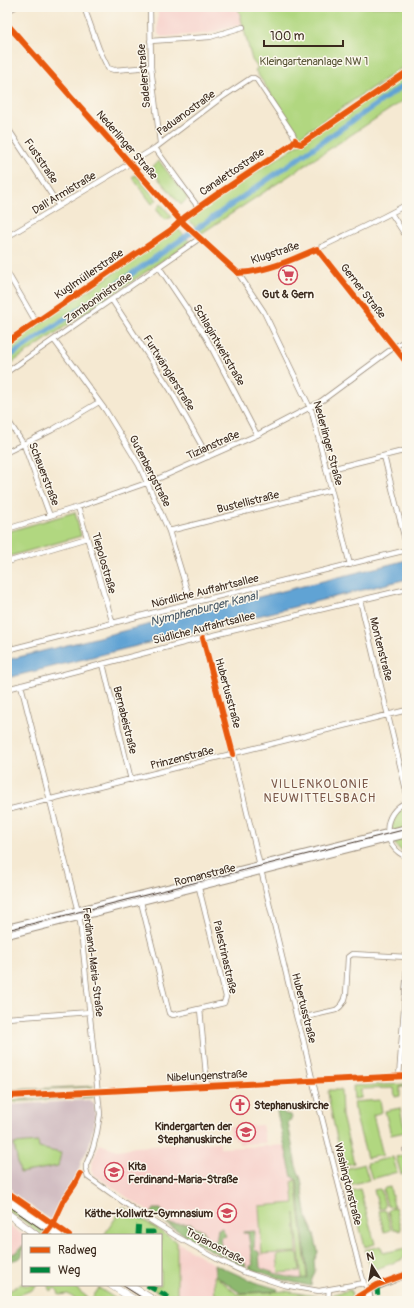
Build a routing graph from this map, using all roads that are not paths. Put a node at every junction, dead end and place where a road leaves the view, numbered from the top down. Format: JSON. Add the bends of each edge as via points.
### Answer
{"nodes":[{"id":1,"x":15,"y":7,"type":"edge"},
{"id":2,"x":84,"y":7,"type":"edge"},
{"id":3,"x":150,"y":7,"type":"edge"},
{"id":4,"x":7,"y":11,"type":"edge"},
{"id":5,"x":7,"y":24,"type":"edge"},
{"id":6,"x":243,"y":27,"type":"dead end"},
{"id":7,"x":150,"y":41,"type":"junction"},
{"id":8,"x":151,"y":67,"type":"junction"},
{"id":9,"x":7,"y":127,"type":"edge"},
{"id":10,"x":295,"y":140,"type":"joint"},
{"id":11,"x":160,"y":143,"type":"junction"},
{"id":12,"x":154,"y":148,"type":"junction"},
{"id":13,"x":130,"y":164,"type":"junction"},
{"id":14,"x":407,"y":204,"type":"edge"},
{"id":15,"x":60,"y":206,"type":"junction"},
{"id":16,"x":198,"y":207,"type":"junction"},
{"id":17,"x":391,"y":213,"type":"junction"},
{"id":18,"x":181,"y":222,"type":"junction"},
{"id":19,"x":7,"y":237,"type":"edge"},
{"id":20,"x":200,"y":238,"type":"junction"},
{"id":21,"x":407,"y":238,"type":"edge"},
{"id":22,"x":317,"y":249,"type":"junction"},
{"id":23,"x":159,"y":266,"type":"junction"},
{"id":24,"x":7,"y":272,"type":"edge"},
{"id":25,"x":238,"y":273,"type":"junction"},
{"id":26,"x":112,"y":300,"type":"junction"},
{"id":27,"x":36,"y":322,"type":"junction"},
{"id":28,"x":407,"y":339,"type":"edge"},
{"id":29,"x":54,"y":340,"type":"junction"},
{"id":30,"x":7,"y":342,"type":"edge"},
{"id":31,"x":395,"y":347,"type":"junction"},
{"id":32,"x":407,"y":363,"type":"edge"},
{"id":33,"x":7,"y":372,"type":"edge"},
{"id":34,"x":99,"y":402,"type":"junction"},
{"id":35,"x":310,"y":407,"type":"junction"},
{"id":36,"x":7,"y":419,"type":"edge"},
{"id":37,"x":257,"y":435,"type":"junction"},
{"id":38,"x":24,"y":445,"type":"junction"},
{"id":39,"x":407,"y":450,"type":"edge"},
{"id":40,"x":7,"y":452,"type":"edge"},
{"id":41,"x":384,"y":456,"type":"junction"},
{"id":42,"x":208,"y":457,"type":"junction"},
{"id":43,"x":327,"y":470,"type":"junction"},
{"id":44,"x":148,"y":482,"type":"junction"},
{"id":45,"x":331,"y":490,"type":"junction"},
{"id":46,"x":78,"y":507,"type":"junction"},
{"id":47,"x":50,"y":516,"type":"junction"},
{"id":48,"x":7,"y":529,"type":"edge"},
{"id":49,"x":169,"y":531,"type":"junction"},
{"id":50,"x":87,"y":538,"type":"junction"},
{"id":51,"x":407,"y":549,"type":"edge"},
{"id":52,"x":7,"y":562,"type":"edge"},
{"id":53,"x":350,"y":565,"type":"junction"},
{"id":54,"x":407,"y":589,"type":"edge"},
{"id":55,"x":360,"y":600,"type":"junction"},
{"id":56,"x":191,"y":603,"type":"junction"},
{"id":57,"x":113,"y":624,"type":"junction"},
{"id":58,"x":7,"y":636,"type":"edge"},
{"id":59,"x":203,"y":638,"type":"junction"},
{"id":60,"x":9,"y":649,"type":"edge"},
{"id":61,"x":103,"y":664,"type":"junction"},
{"id":62,"x":21,"y":685,"type":"junction"},
{"id":63,"x":7,"y":689,"type":"edge"},
{"id":64,"x":407,"y":710,"type":"edge"},
{"id":65,"x":388,"y":715,"type":"junction"},
{"id":66,"x":233,"y":754,"type":"junction"},
{"id":67,"x":131,"y":780,"type":"junction"},
{"id":68,"x":407,"y":794,"type":"edge"},
{"id":69,"x":49,"y":800,"type":"junction"},
{"id":70,"x":407,"y":802,"type":"edge"},
{"id":71,"x":7,"y":810,"type":"edge"},
{"id":72,"x":407,"y":828,"type":"edge"},
{"id":73,"x":407,"y":834,"type":"edge"},
{"id":74,"x":388,"y":836,"type":"junction"},
{"id":75,"x":407,"y":857,"type":"edge"},
{"id":76,"x":260,"y":864,"type":"junction"},
{"id":77,"x":262,"y":871,"type":"junction"},
{"id":78,"x":198,"y":884,"type":"junction"},
{"id":79,"x":140,"y":898,"type":"junction"},
{"id":80,"x":79,"y":914,"type":"junction"},
{"id":81,"x":7,"y":928,"type":"edge"},
{"id":82,"x":7,"y":935,"type":"edge"},
{"id":83,"x":407,"y":957,"type":"edge"},
{"id":84,"x":407,"y":966,"type":"edge"},
{"id":85,"x":200,"y":1009,"type":"junction"},
{"id":86,"x":90,"y":1012,"type":"junction"},
{"id":87,"x":7,"y":1018,"type":"edge"},
{"id":88,"x":296,"y":1019,"type":"junction"},
{"id":89,"x":407,"y":1076,"type":"edge"},
{"id":90,"x":399,"y":1077,"type":"junction"},
{"id":91,"x":313,"y":1081,"type":"junction"},
{"id":92,"x":207,"y":1086,"type":"junction"},
{"id":93,"x":98,"y":1092,"type":"junction"},
{"id":94,"x":7,"y":1096,"type":"edge"},
{"id":95,"x":87,"y":1173,"type":"joint"},
{"id":96,"x":7,"y":1200,"type":"edge"},
{"id":97,"x":7,"y":1212,"type":"edge"},
{"id":98,"x":35,"y":1234,"type":"edge"},
{"id":99,"x":58,"y":1234,"type":"edge"},
{"id":100,"x":407,"y":1274,"type":"edge"},
{"id":101,"x":364,"y":1283,"type":"junction"},
{"id":102,"x":113,"y":1286,"type":"edge"},
{"id":103,"x":131,"y":1286,"type":"edge"},
{"id":104,"x":329,"y":1290,"type":"junction"},
{"id":105,"x":368,"y":1290,"type":"junction"},
{"id":106,"x":136,"y":1301,"type":"edge"},
{"id":107,"x":155,"y":1301,"type":"edge"},
{"id":108,"x":328,"y":1301,"type":"edge"},
{"id":109,"x":363,"y":1301,"type":"edge"},
{"id":110,"x":370,"y":1301,"type":"edge"}],
"edges":[{"from":1,"to":4,"type":"street"},
{"from":2,"to":8,"type":"street","via":[[108,68],[114,70]]},
{"from":3,"to":7,"type":"street","name":"Sadelerstraße"},
{"from":5,"to":13,"type":"street","name":"Nederlinger Straße"},
{"from":6,"to":7,"type":"street","via":[[210,37]]},
{"from":7,"to":8,"type":"street","name":"Sadelerstraße"},
{"from":8,"to":11,"type":"street","name":"Sadelerstraße"},
{"from":9,"to":15,"type":"street","name":"Fuststraße"},
{"from":10,"to":11,"type":"street","name":"Paduanostraße","via":[[254,78],[251,78]]},
{"from":10,"to":16,"type":"street","name":"Canalettostraße"},
{"from":11,"to":12,"type":"street","name":"Paduanostraße"},
{"from":12,"to":13,"type":"street","name":"Paduanostraße"},
{"from":12,"to":16,"type":"street"},
{"from":13,"to":15,"type":"street","name":"Dall'Armistraße"},
{"from":13,"to":18,"type":"street","name":"Nederlinger Straße"},
{"from":14,"to":17,"type":"street","name":"Klugstraße"},
{"from":15,"to":19,"type":"street","name":"Dall'Armistraße"},
{"from":16,"to":18,"type":"street","name":"Canalettostraße"},
{"from":17,"to":21,"type":"street"},
{"from":17,"to":22,"type":"street","name":"Klugstraße"},
{"from":18,"to":20,"type":"street","name":"Nederlinger Straße"},
{"from":18,"to":27,"type":"street","name":"Kuglmüllerstraße"},
{"from":20,"to":23,"type":"street","name":"Zamboninistraße"},
{"from":20,"to":25,"type":"street","name":"Nederlinger Straße"},
{"from":22,"to":25,"type":"street","name":"Klugstraße","via":[[261,270]]},
{"from":22,"to":31,"type":"street","name":"Gerner Straße"},
{"from":23,"to":26,"type":"street","name":"Zamboninistraße"},
{"from":23,"to":37,"type":"street","name":"Schlagintweitstraße","via":[[206,338]]},
{"from":24,"to":27,"type":"street"},
{"from":25,"to":35,"type":"street","name":"Nederlinger Straße","via":[[270,324]]},
{"from":26,"to":29,"type":"street","name":"Zamboninistraße"},
{"from":26,"to":42,"type":"street","name":"Furtwänglerstraße","via":[[170,389]]},
{"from":27,"to":30,"type":"street","name":"Kuglmüllerstraße"},
{"from":28,"to":31,"type":"street","name":"Tizianstraße"},
{"from":29,"to":33,"type":"street","name":"Zamboninistraße"},
{"from":29,"to":34,"type":"street","name":"Gutenbergstraße"},
{"from":31,"to":32,"type":"street","name":"Gerner Straße"},
{"from":31,"to":35,"type":"street","name":"Tizianstraße"},
{"from":34,"to":38,"type":"street"},
{"from":34,"to":44,"type":"street","name":"Gutenbergstraße"},
{"from":35,"to":37,"type":"street","name":"Tizianstraße"},
{"from":35,"to":43,"type":"street","name":"Nederlinger Straße"},
{"from":36,"to":38,"type":"street","name":"Schauerstraße"},
{"from":37,"to":42,"type":"street","name":"Tizianstraße"},
{"from":38,"to":40,"type":"street"},
{"from":38,"to":47,"type":"street","name":"Schauerstraße"},
{"from":39,"to":41,"type":"street"},
{"from":41,"to":43,"type":"street"},
{"from":41,"to":51,"type":"street"},
{"from":42,"to":44,"type":"street","name":"Tizianstraße"},
{"from":43,"to":45,"type":"street","name":"Nederlinger Straße"},
{"from":44,"to":46,"type":"street","name":"Tizianstraße"},
{"from":44,"to":49,"type":"street","name":"Gutenbergstraße"},
{"from":45,"to":49,"type":"street","name":"Bustellistraße"},
{"from":45,"to":53,"type":"street","name":"Nederlinger Straße"},
{"from":46,"to":47,"type":"street","name":"Tizianstraße"},
{"from":46,"to":50,"type":"street","name":"Tiepolostraße"},
{"from":47,"to":48,"type":"street","name":"Tizianstraße"},
{"from":49,"to":56,"type":"street","name":"Gutenbergstraße"},
{"from":50,"to":52,"type":"street"},
{"from":50,"to":57,"type":"street","name":"Tiepolostraße"},
{"from":51,"to":53,"type":"street","name":"Nördliche Auffahrtsallee"},
{"from":53,"to":56,"type":"street","name":"Nördliche Auffahrtsallee"},
{"from":54,"to":55,"type":"street","name":"Südliche Auffahrtsallee"},
{"from":55,"to":59,"type":"street","name":"Südliche Auffahrtsallee"},
{"from":55,"to":65,"type":"street","name":"Montenstraße"},
{"from":56,"to":57,"type":"street","name":"Nördliche Auffahrtsallee"},
{"from":57,"to":60,"type":"street","name":"Nördliche Auffahrtsallee"},
{"from":58,"to":60,"type":"street"},
{"from":59,"to":61,"type":"street","name":"Südliche Auffahrtsallee"},
{"from":59,"to":66,"type":"street","name":"Hubertusstraße"},
{"from":61,"to":62,"type":"street","name":"Südliche Auffahrtsallee"},
{"from":61,"to":67,"type":"street","name":"Bernabeistraße"},
{"from":62,"to":63,"type":"street","name":"Südliche Auffahrtsallee"},
{"from":62,"to":69,"type":"street","name":"Ferdinand-Maria-Straße"},
{"from":64,"to":65,"type":"street","name":"Prinzenstraße"},
{"from":65,"to":66,"type":"street","name":"Prinzenstraße"},
{"from":65,"to":68,"type":"street","name":"Montenstraße"},
{"from":66,"to":67,"type":"street","name":"Prinzenstraße"},
{"from":66,"to":76,"type":"street","name":"Hubertusstraße"},
{"from":67,"to":69,"type":"street","name":"Prinzenstraße"},
{"from":69,"to":71,"type":"street","name":"Prinzenstraße"},
{"from":69,"to":80,"type":"street","name":"Ferdinand-Maria-Straße"},
{"from":70,"to":74,"type":"street","via":[[392,814],[388,824]]},
{"from":72,"to":74,"type":"main road","name":"Romanstraße"},
{"from":73,"to":74,"type":"main road","name":"Romanstraße"},
{"from":74,"to":75,"type":"street","via":[[396,850]]},
{"from":74,"to":76,"type":"main road","name":"Romanstraße"},
{"from":74,"to":77,"type":"main road","name":"Romanstraße"},
{"from":76,"to":77,"type":"street","name":"Hubertusstraße"},
{"from":76,"to":78,"type":"main road","name":"Romanstraße"},
{"from":77,"to":78,"type":"main road","name":"Romanstraße"},
{"from":77,"to":88,"type":"street","name":"Hubertusstraße"},
{"from":78,"to":79,"type":"main road","name":"Romanstraße"},
{"from":78,"to":85,"type":"street","name":"Palestrinastraße","via":[[226,997],[224,1003]]},
{"from":79,"to":80,"type":"main road","name":"Romanstraße"},
{"from":79,"to":85,"type":"street","name":"Palestrinastraße","via":[[168,1012],[173,1015]]},
{"from":80,"to":81,"type":"main road","name":"Romanstraße"},
{"from":80,"to":82,"type":"main road","name":"Romanstraße"},
{"from":80,"to":86,"type":"street","name":"Ferdinand-Maria-Straße"},
{"from":83,"to":88,"type":"street","via":[[350,955],[346,995],[340,1008]]},
{"from":84,"to":90,"type":"street"},
{"from":85,"to":92,"type":"street"},
{"from":86,"to":87,"type":"street"},
{"from":86,"to":93,"type":"street","name":"Ferdinand-Maria-Straße"},
{"from":88,"to":91,"type":"street","name":"Hubertusstraße"},
{"from":89,"to":90,"type":"street","name":"Nibelungenstraße"},
{"from":90,"to":91,"type":"street","name":"Nibelungenstraße"},
{"from":91,"to":92,"type":"street","name":"Nibelungenstraße"},
{"from":91,"to":101,"type":"street","name":"Washingtonstraße"},
{"from":92,"to":93,"type":"street","name":"Nibelungenstraße"},
{"from":93,"to":94,"type":"street","name":"Nibelungenstraße"},
{"from":93,"to":95,"type":"street","name":"Ferdinand-Maria-Straße","via":[[99,1122],[86,1165]]},
{"from":95,"to":104,"type":"street","name":"Trojanostraße","via":[[91,1179],[138,1212],[217,1259],[271,1281],[311,1290]]},
{"from":96,"to":99,"type":"main road"},
{"from":97,"to":98,"type":"main road"},
{"from":100,"to":105,"type":"main road"},
{"from":101,"to":104,"type":"street","name":"Trojanostraße"},
{"from":101,"to":105,"type":"street","name":"Washingtonstraße"},
{"from":102,"to":106,"type":"main road"},
{"from":103,"to":107,"type":"main road"},
{"from":104,"to":108,"type":"street"},
{"from":105,"to":109,"type":"main road"},
{"from":105,"to":110,"type":"main road"}]}
